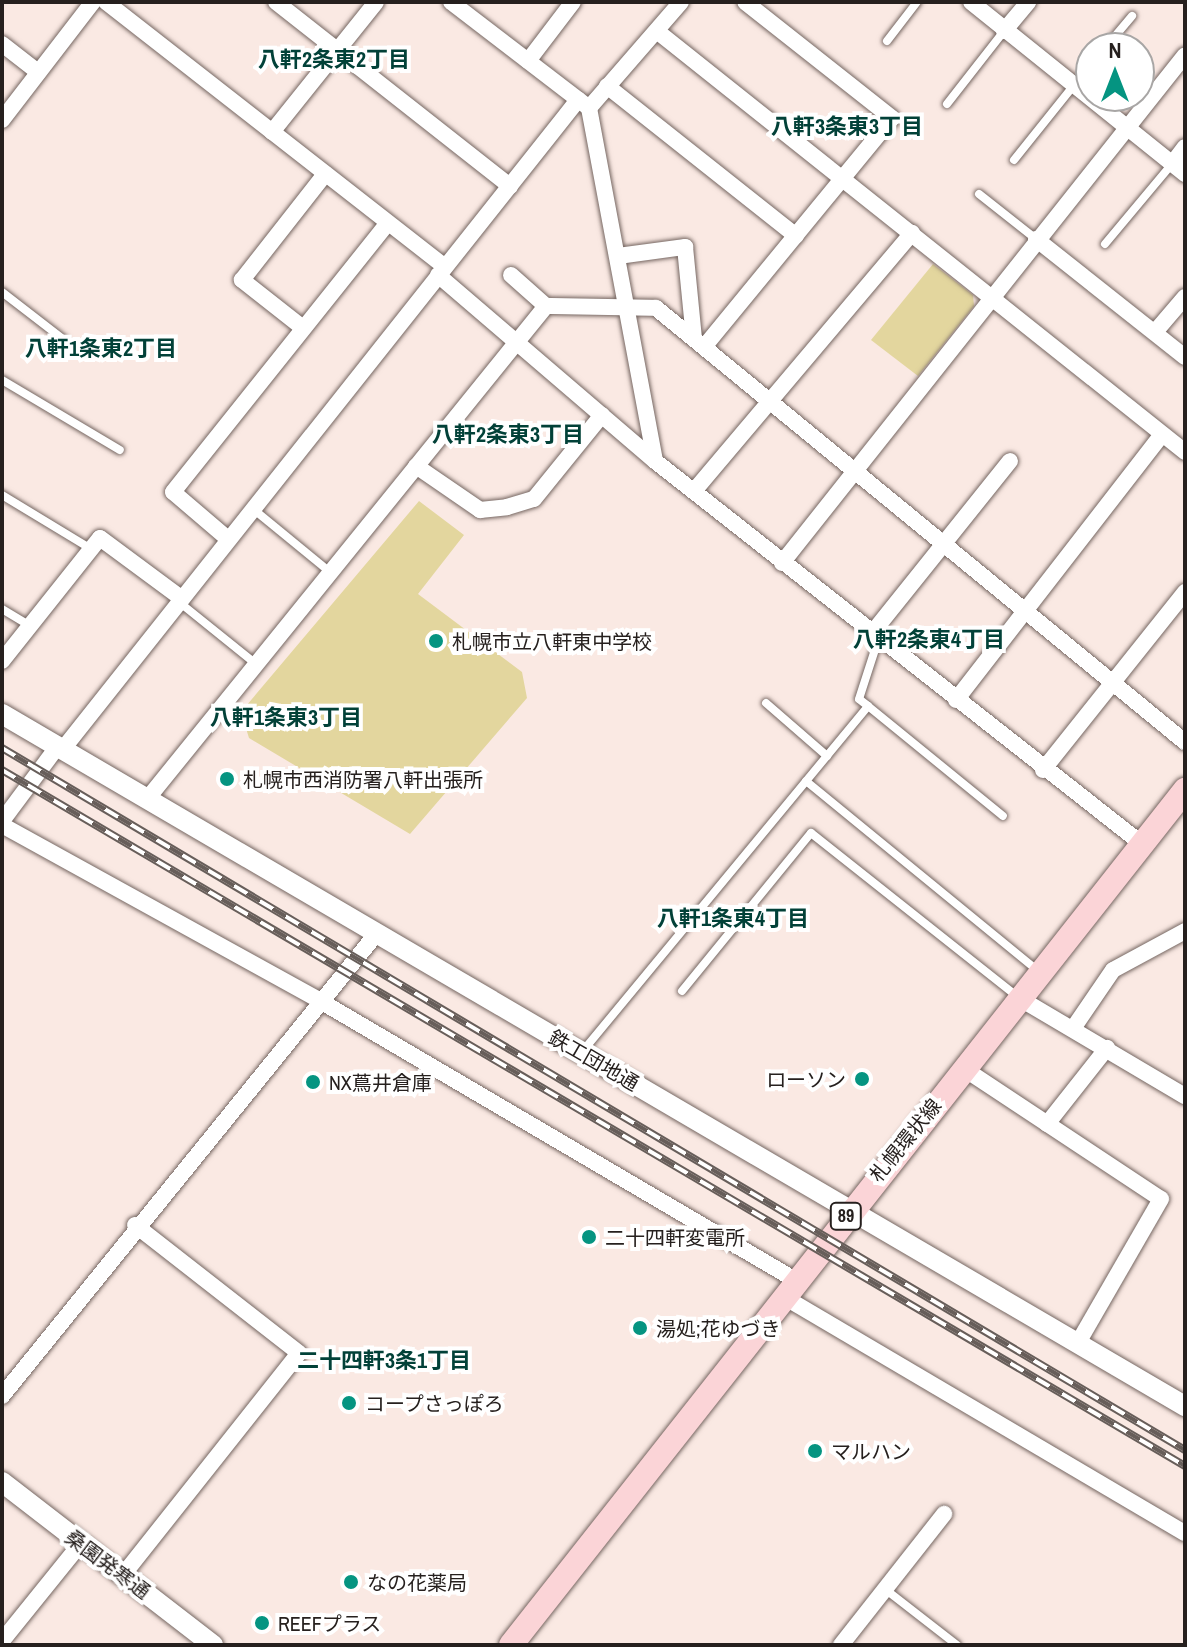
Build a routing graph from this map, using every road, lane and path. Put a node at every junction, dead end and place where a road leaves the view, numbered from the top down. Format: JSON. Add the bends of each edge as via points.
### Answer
{"nodes":[{"id":1,"x":93,"y":2,"type":"edge"},
{"id":2,"x":106,"y":2,"type":"edge"},
{"id":3,"x":276,"y":2,"type":"edge"},
{"id":4,"x":376,"y":2,"type":"edge"},
{"id":5,"x":451,"y":2,"type":"edge"},
{"id":6,"x":573,"y":2,"type":"edge"},
{"id":7,"x":681,"y":2,"type":"edge"},
{"id":8,"x":745,"y":2,"type":"edge"},
{"id":9,"x":917,"y":2,"type":"edge"},
{"id":10,"x":971,"y":2,"type":"edge"},
{"id":11,"x":1028,"y":2,"type":"edge"},
{"id":12,"x":1132,"y":16,"type":"dead end"},
{"id":13,"x":1004,"y":31,"type":"junction"},
{"id":14,"x":658,"y":32,"type":"junction"},
{"id":15,"x":1118,"y":32,"type":"edge"},
{"id":16,"x":887,"y":41,"type":"dead end"},
{"id":17,"x":2,"y":44,"type":"edge"},
{"id":18,"x":338,"y":50,"type":"junction"},
{"id":19,"x":1185,"y":55,"type":"edge"},
{"id":20,"x":528,"y":61,"type":"junction"},
{"id":21,"x":38,"y":72,"type":"junction"},
{"id":22,"x":1074,"y":85,"type":"junction"},
{"id":23,"x":607,"y":86,"type":"junction"},
{"id":24,"x":584,"y":104,"type":"junction"},
{"id":25,"x":947,"y":104,"type":"dead end"},
{"id":26,"x":2,"y":120,"type":"edge"},
{"id":27,"x":1124,"y":128,"type":"junction"},
{"id":28,"x":272,"y":132,"type":"junction"},
{"id":29,"x":1185,"y":147,"type":"edge"},
{"id":30,"x":1014,"y":160,"type":"dead end"},
{"id":31,"x":1179,"y":169,"type":"edge"},
{"id":32,"x":325,"y":174,"type":"junction"},
{"id":33,"x":846,"y":179,"type":"junction"},
{"id":34,"x":510,"y":186,"type":"junction"},
{"id":35,"x":979,"y":194,"type":"dead end"},
{"id":36,"x":388,"y":223,"type":"junction"},
{"id":37,"x":912,"y":233,"type":"junction"},
{"id":38,"x":796,"y":236,"type":"junction"},
{"id":39,"x":1036,"y":239,"type":"junction"},
{"id":40,"x":1105,"y":244,"type":"dead end"},
{"id":41,"x":618,"y":256,"type":"junction"},
{"id":42,"x":441,"y":271,"type":"junction"},
{"id":43,"x":511,"y":275,"type":"dead end"},
{"id":44,"x":2,"y":292,"type":"edge"},
{"id":45,"x":990,"y":295,"type":"junction"},
{"id":46,"x":1185,"y":297,"type":"edge"},
{"id":47,"x":546,"y":306,"type":"junction"},
{"id":48,"x":628,"y":308,"type":"junction"},
{"id":49,"x":303,"y":328,"type":"junction"},
{"id":50,"x":1155,"y":332,"type":"junction"},
{"id":51,"x":516,"y":339,"type":"junction"},
{"id":52,"x":64,"y":340,"type":"dead end"},
{"id":53,"x":699,"y":343,"type":"junction"},
{"id":54,"x":1185,"y":357,"type":"edge"},
{"id":55,"x":2,"y":380,"type":"edge"},
{"id":56,"x":770,"y":400,"type":"junction"},
{"id":57,"x":602,"y":415,"type":"junction"},
{"id":58,"x":1162,"y":434,"type":"junction"},
{"id":59,"x":120,"y":450,"type":"dead end"},
{"id":60,"x":1185,"y":452,"type":"edge"},
{"id":61,"x":655,"y":461,"type":"junction"},
{"id":62,"x":1010,"y":461,"type":"dead end"},
{"id":63,"x":416,"y":466,"type":"junction"},
{"id":64,"x":856,"y":466,"type":"junction"},
{"id":65,"x":694,"y":491,"type":"junction"},
{"id":66,"x":2,"y":495,"type":"edge"},
{"id":67,"x":252,"y":509,"type":"junction"},
{"id":68,"x":228,"y":539,"type":"junction"},
{"id":69,"x":946,"y":543,"type":"junction"},
{"id":70,"x":91,"y":549,"type":"junction"},
{"id":71,"x":782,"y":563,"type":"junction"},
{"id":72,"x":330,"y":572,"type":"junction"},
{"id":73,"x":1185,"y":592,"type":"edge"},
{"id":74,"x":180,"y":599,"type":"junction"},
{"id":75,"x":2,"y":609,"type":"edge"},
{"id":76,"x":1031,"y":611,"type":"junction"},
{"id":77,"x":30,"y":626,"type":"junction"},
{"id":78,"x":876,"y":635,"type":"junction"},
{"id":79,"x":2,"y":661,"type":"edge"},
{"id":80,"x":256,"y":664,"type":"junction"},
{"id":81,"x":1115,"y":679,"type":"junction"},
{"id":82,"x":956,"y":700,"type":"junction"},
{"id":83,"x":766,"y":703,"type":"dead end"},
{"id":84,"x":868,"y":706,"type":"junction"},
{"id":85,"x":2,"y":714,"type":"edge"},
{"id":86,"x":1185,"y":742,"type":"edge"},
{"id":87,"x":60,"y":747,"type":"junction"},
{"id":88,"x":827,"y":756,"type":"junction"},
{"id":89,"x":1043,"y":770,"type":"junction"},
{"id":90,"x":806,"y":781,"type":"junction"},
{"id":91,"x":1185,"y":790,"type":"edge"},
{"id":92,"x":148,"y":798,"type":"junction"},
{"id":93,"x":1003,"y":816,"type":"dead end"},
{"id":94,"x":2,"y":823,"type":"edge"},
{"id":95,"x":1142,"y":844,"type":"junction"},
{"id":96,"x":1185,"y":931,"type":"edge"},
{"id":97,"x":377,"y":933,"type":"junction"},
{"id":98,"x":1039,"y":972,"type":"junction"},
{"id":99,"x":682,"y":991,"type":"dead end"},
{"id":100,"x":1019,"y":998,"type":"junction"},
{"id":101,"x":322,"y":1002,"type":"junction"},
{"id":102,"x":1074,"y":1027,"type":"junction"},
{"id":103,"x":1107,"y":1048,"type":"junction"},
{"id":104,"x":581,"y":1053,"type":"junction"},
{"id":105,"x":963,"y":1068,"type":"junction"},
{"id":106,"x":1185,"y":1096,"type":"edge"},
{"id":107,"x":1047,"y":1124,"type":"junction"},
{"id":108,"x":849,"y":1210,"type":"junction"},
{"id":109,"x":135,"y":1225,"type":"junction"},
{"id":110,"x":790,"y":1289,"type":"junction"},
{"id":111,"x":1078,"y":1343,"type":"junction"},
{"id":112,"x":2,"y":1396,"type":"edge"},
{"id":113,"x":1185,"y":1406,"type":"edge"},
{"id":114,"x":2,"y":1482,"type":"edge"},
{"id":115,"x":944,"y":1514,"type":"dead end"},
{"id":116,"x":1185,"y":1533,"type":"edge"},
{"id":117,"x":81,"y":1543,"type":"junction"},
{"id":118,"x":123,"y":1575,"type":"junction"},
{"id":119,"x":885,"y":1589,"type":"junction"},
{"id":120,"x":2,"y":1641,"type":"edge"},
{"id":121,"x":213,"y":1645,"type":"edge"},
{"id":122,"x":511,"y":1645,"type":"edge"},
{"id":123,"x":841,"y":1645,"type":"edge"},
{"id":124,"x":957,"y":1645,"type":"edge"}],
"edges":[{"from":1,"to":21,"type":"street"},
{"from":2,"to":28,"type":"street"},
{"from":3,"to":18,"type":"street"},
{"from":4,"to":18,"type":"street"},
{"from":5,"to":20,"type":"street"},
{"from":6,"to":20,"type":"street"},
{"from":7,"to":14,"type":"street"},
{"from":8,"to":33,"type":"street","via":[[892,118]]},
{"from":9,"to":16,"type":"lane"},
{"from":10,"to":13,"type":"street"},
{"from":11,"to":13,"type":"street"},
{"from":12,"to":15,"type":"lane"},
{"from":13,"to":22,"type":"street"},
{"from":13,"to":25,"type":"lane"},
{"from":14,"to":23,"type":"street"},
{"from":14,"to":33,"type":"street"},
{"from":17,"to":21,"type":"street"},
{"from":18,"to":28,"type":"street"},
{"from":18,"to":34,"type":"street"},
{"from":19,"to":27,"type":"street"},
{"from":20,"to":24,"type":"street"},
{"from":21,"to":26,"type":"street"},
{"from":22,"to":27,"type":"street"},
{"from":22,"to":30,"type":"lane"},
{"from":23,"to":24,"type":"street"},
{"from":23,"to":38,"type":"street"},
{"from":24,"to":34,"type":"street"},
{"from":24,"to":41,"type":"street"},
{"from":27,"to":31,"type":"street"},
{"from":27,"to":39,"type":"street"},
{"from":28,"to":32,"type":"street"},
{"from":29,"to":31,"type":"street"},
{"from":31,"to":40,"type":"lane"},
{"from":32,"to":36,"type":"street"},
{"from":32,"to":49,"type":"street","via":[[242,280]]},
{"from":33,"to":37,"type":"street"},
{"from":33,"to":38,"type":"street"},
{"from":34,"to":42,"type":"street"},
{"from":35,"to":39,"type":"lane"},
{"from":36,"to":42,"type":"street"},
{"from":36,"to":49,"type":"street"},
{"from":37,"to":45,"type":"street"},
{"from":37,"to":56,"type":"street"},
{"from":38,"to":53,"type":"street"},
{"from":39,"to":45,"type":"street"},
{"from":39,"to":50,"type":"street"},
{"from":41,"to":48,"type":"street"},
{"from":41,"to":53,"type":"street","via":[[685,247]]},
{"from":42,"to":51,"type":"street"},
{"from":42,"to":67,"type":"street"},
{"from":43,"to":47,"type":"street"},
{"from":44,"to":52,"type":"lane"},
{"from":45,"to":58,"type":"street"},
{"from":45,"to":64,"type":"street"},
{"from":46,"to":50,"type":"street"},
{"from":47,"to":48,"type":"street"},
{"from":47,"to":51,"type":"street"},
{"from":48,"to":53,"type":"street","via":[[651,306]]},
{"from":48,"to":61,"type":"street"},
{"from":49,"to":68,"type":"street","via":[[173,492]]},
{"from":50,"to":54,"type":"street"},
{"from":51,"to":57,"type":"street"},
{"from":51,"to":63,"type":"street"},
{"from":53,"to":56,"type":"street"},
{"from":55,"to":59,"type":"lane"},
{"from":56,"to":64,"type":"street"},
{"from":56,"to":65,"type":"street"},
{"from":57,"to":61,"type":"street"},
{"from":57,"to":63,"type":"street","via":[[534,499],[507,507],[480,510]]},
{"from":58,"to":60,"type":"street"},
{"from":58,"to":76,"type":"street"},
{"from":61,"to":65,"type":"street"},
{"from":62,"to":69,"type":"street"},
{"from":63,"to":72,"type":"street"},
{"from":64,"to":69,"type":"street"},
{"from":64,"to":71,"type":"street"},
{"from":65,"to":71,"type":"street"},
{"from":66,"to":70,"type":"lane"},
{"from":67,"to":68,"type":"street"},
{"from":67,"to":72,"type":"lane"},
{"from":68,"to":74,"type":"street"},
{"from":69,"to":76,"type":"street"},
{"from":69,"to":78,"type":"street"},
{"from":70,"to":74,"type":"street","via":[[100,538]]},
{"from":70,"to":77,"type":"street"},
{"from":71,"to":78,"type":"street"},
{"from":72,"to":80,"type":"street"},
{"from":73,"to":81,"type":"street"},
{"from":74,"to":80,"type":"lane"},
{"from":74,"to":87,"type":"street"},
{"from":75,"to":77,"type":"lane"},
{"from":76,"to":81,"type":"street"},
{"from":76,"to":82,"type":"street"},
{"from":77,"to":79,"type":"street"},
{"from":78,"to":82,"type":"street"},
{"from":78,"to":84,"type":"lane","via":[[859,699]]},
{"from":80,"to":92,"type":"street"},
{"from":81,"to":86,"type":"street"},
{"from":81,"to":89,"type":"street"},
{"from":82,"to":89,"type":"street"},
{"from":83,"to":88,"type":"lane"},
{"from":84,"to":88,"type":"lane"},
{"from":84,"to":93,"type":"lane"},
{"from":85,"to":87,"type":"street","name":"鉄工団地通"},
{"from":87,"to":92,"type":"street","name":"鉄工団地通"},
{"from":87,"to":94,"type":"street"},
{"from":88,"to":90,"type":"lane"},
{"from":89,"to":95,"type":"street"},
{"from":90,"to":98,"type":"lane"},
{"from":90,"to":104,"type":"lane"},
{"from":91,"to":95,"type":"main road","name":"札幌環状線","number":"89"},
{"from":92,"to":97,"type":"street","name":"鉄工団地通"},
{"from":94,"to":101,"type":"street"},
{"from":95,"to":98,"type":"main road","name":"札幌環状線","number":"89"},
{"from":96,"to":102,"type":"street","via":[[1113,970]]},
{"from":97,"to":101,"type":"street"},
{"from":97,"to":104,"type":"street","name":"鉄工団地通"},
{"from":98,"to":100,"type":"main road","name":"札幌環状線","number":"89"},
{"from":99,"to":100,"type":"lane","via":[[811,833]]},
{"from":100,"to":102,"type":"street"},
{"from":100,"to":105,"type":"main road","name":"札幌環状線","number":"89"},
{"from":101,"to":109,"type":"street"},
{"from":101,"to":110,"type":"street"},
{"from":102,"to":103,"type":"street"},
{"from":103,"to":106,"type":"street"},
{"from":103,"to":107,"type":"street"},
{"from":104,"to":108,"type":"street","name":"鉄工団地通"},
{"from":105,"to":107,"type":"street"},
{"from":105,"to":108,"type":"main road","name":"札幌環状線","number":"89"},
{"from":107,"to":111,"type":"street","via":[[1161,1199]]},
{"from":108,"to":110,"type":"main road","name":"札幌環状線","number":"89"},
{"from":108,"to":111,"type":"street","name":"鉄工団地通"},
{"from":109,"to":112,"type":"street"},
{"from":109,"to":118,"type":"street","via":[[299,1353]]},
{"from":110,"to":116,"type":"street"},
{"from":110,"to":122,"type":"main road","name":"札幌環状線","number":"89"},
{"from":111,"to":113,"type":"street","name":"鉄工団地通"},
{"from":114,"to":117,"type":"street","name":"桑園発寒通"},
{"from":115,"to":119,"type":"street"},
{"from":117,"to":118,"type":"street","name":"桑園発寒通"},
{"from":117,"to":120,"type":"street"},
{"from":118,"to":121,"type":"street","name":"桑園発寒通"},
{"from":119,"to":123,"type":"street"},
{"from":119,"to":124,"type":"lane"}]}
